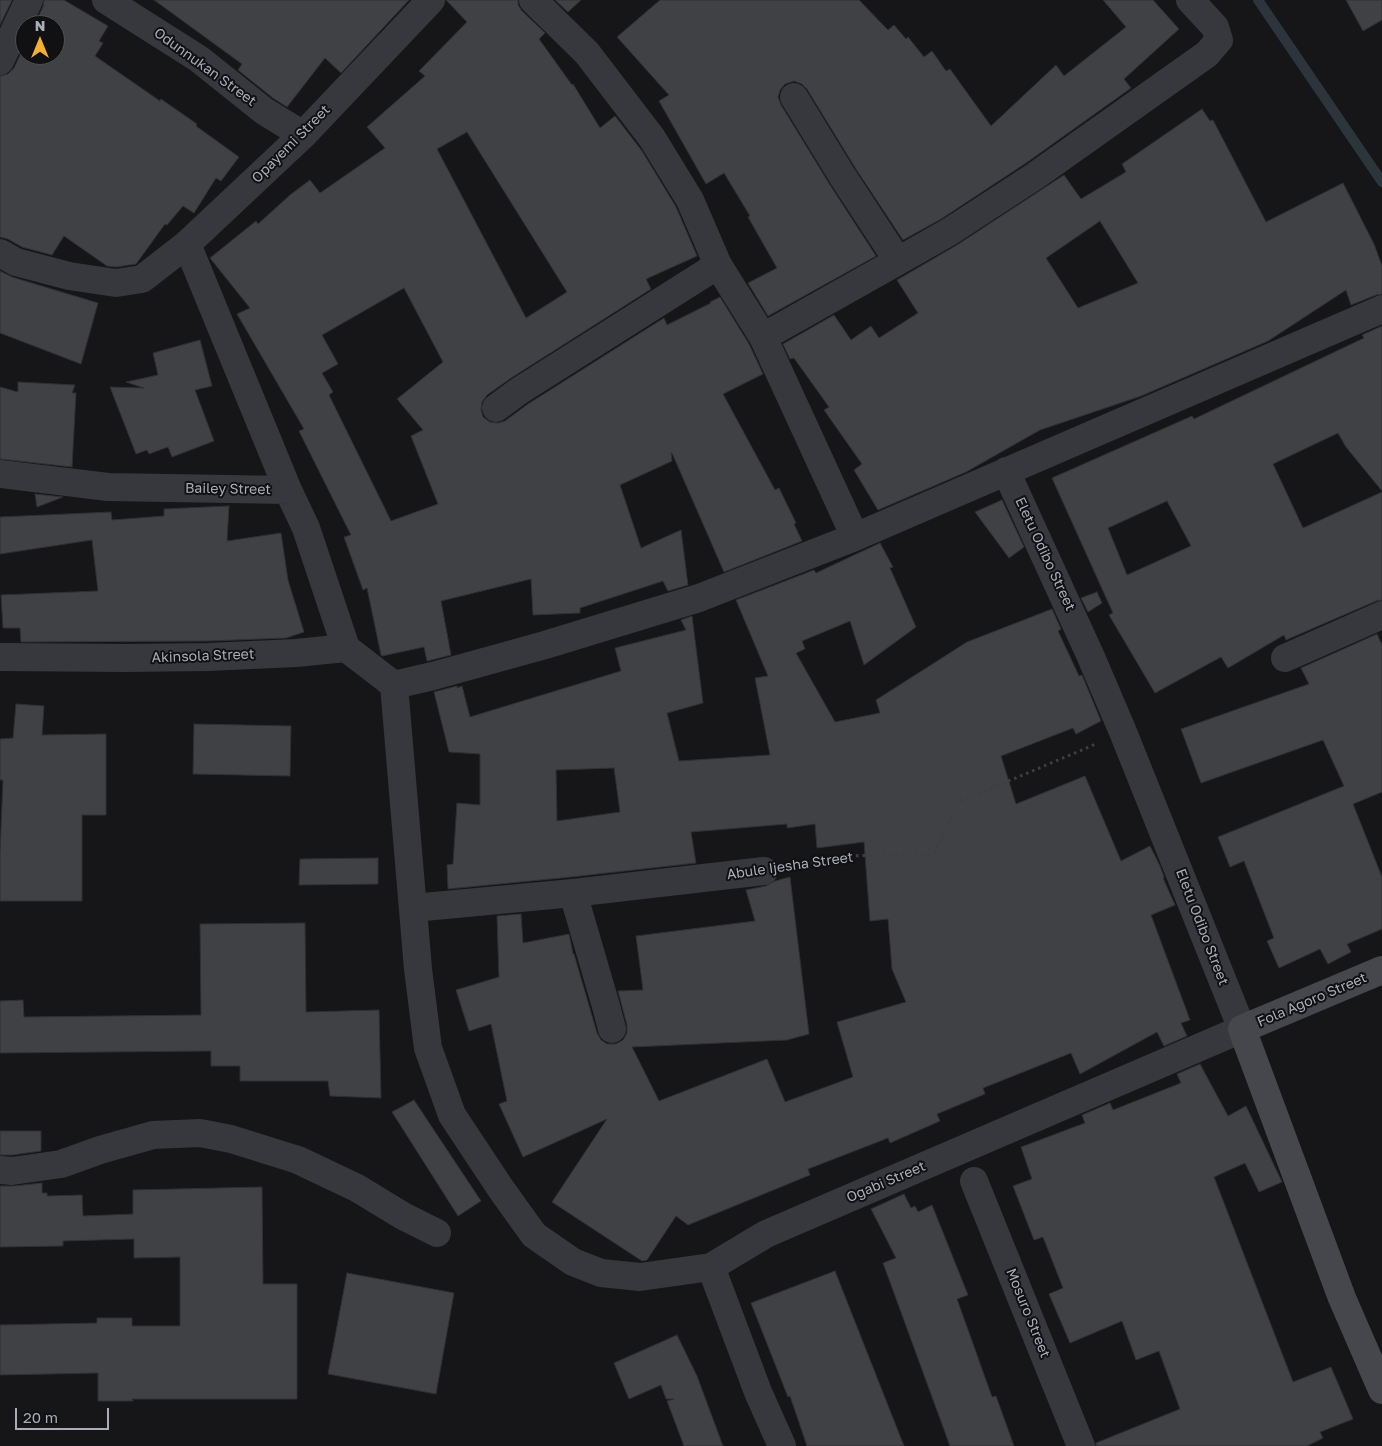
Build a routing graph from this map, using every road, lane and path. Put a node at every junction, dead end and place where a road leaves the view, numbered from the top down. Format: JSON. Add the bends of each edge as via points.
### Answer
{"nodes":[{"id":1,"x":29,"y":0,"type":"edge"},
{"id":2,"x":106,"y":0,"type":"edge"},
{"id":3,"x":431,"y":0,"type":"edge"},
{"id":4,"x":533,"y":0,"type":"edge"},
{"id":5,"x":1190,"y":0,"type":"edge"},
{"id":6,"x":0,"y":61,"type":"edge"},
{"id":7,"x":794,"y":97,"type":"dead end"},
{"id":8,"x":303,"y":135,"type":"junction"},
{"id":9,"x":187,"y":244,"type":"junction"},
{"id":10,"x":0,"y":254,"type":"edge"},
{"id":11,"x":898,"y":261,"type":"junction"},
{"id":12,"x":718,"y":265,"type":"junction"},
{"id":13,"x":1382,"y":309,"type":"edge"},
{"id":14,"x":763,"y":337,"type":"junction"},
{"id":15,"x":496,"y":408,"type":"dead end"},
{"id":16,"x":1006,"y":471,"type":"junction"},
{"id":17,"x":0,"y":474,"type":"edge"},
{"id":18,"x":288,"y":490,"type":"junction"},
{"id":19,"x":855,"y":538,"type":"junction"},
{"id":20,"x":1382,"y":615,"type":"edge"},
{"id":21,"x":346,"y":648,"type":"junction"},
{"id":22,"x":0,"y":658,"type":"edge"},
{"id":23,"x":1285,"y":658,"type":"dead end"},
{"id":24,"x":394,"y":685,"type":"junction"},
{"id":25,"x":1123,"y":732,"type":"junction"},
{"id":26,"x":764,"y":871,"type":"joint"},
{"id":27,"x":573,"y":893,"type":"junction"},
{"id":28,"x":413,"y":908,"type":"junction"},
{"id":29,"x":1382,"y":970,"type":"edge"},
{"id":30,"x":612,"y":1029,"type":"dead end"},
{"id":31,"x":1242,"y":1029,"type":"junction"},
{"id":32,"x":0,"y":1170,"type":"edge"},
{"id":33,"x":974,"y":1181,"type":"dead end"},
{"id":34,"x":437,"y":1233,"type":"dead end"},
{"id":35,"x":711,"y":1267,"type":"junction"},
{"id":36,"x":1382,"y":1390,"type":"edge"},
{"id":37,"x":782,"y":1446,"type":"edge"},
{"id":38,"x":1081,"y":1446,"type":"edge"}],
"edges":[{"from":1,"to":6,"type":"street"},
{"from":2,"to":8,"type":"street","name":"Odunnukan Street","via":[[199,59],[264,111]]},
{"from":3,"to":8,"type":"street","name":"Opayemi Street"},
{"from":4,"to":12,"type":"street","via":[[587,53],[652,138],[690,200]]},
{"from":5,"to":11,"type":"street","via":[[1215,27],[1219,40],[1207,54],[1035,176]]},
{"from":7,"to":11,"type":"street"},
{"from":8,"to":9,"type":"street","name":"Opayemi Street"},
{"from":9,"to":10,"type":"street","name":"Opayemi Street","via":[[142,279],[116,283],[69,276],[16,262]]},
{"from":9,"to":18,"type":"street"},
{"from":11,"to":14,"type":"street"},
{"from":12,"to":14,"type":"street"},
{"from":12,"to":15,"type":"street"},
{"from":13,"to":16,"type":"street"},
{"from":14,"to":19,"type":"street"},
{"from":16,"to":19,"type":"street"},
{"from":16,"to":25,"type":"street","name":"Eletu Odibo Street"},
{"from":17,"to":18,"type":"street","name":"Bailey Street","via":[[108,487]]},
{"from":18,"to":21,"type":"street","name":"Bailey Street","via":[[306,528]]},
{"from":19,"to":24,"type":"street","via":[[699,598],[545,645]]},
{"from":20,"to":23,"type":"street"},
{"from":21,"to":22,"type":"street","name":"Akinsola Street","via":[[208,657]]},
{"from":21,"to":24,"type":"street"},
{"from":24,"to":28,"type":"street"},
{"from":25,"to":26,"type":"path","name":"Abule Ijesha Street","via":[[959,802],[933,854],[843,856]]},
{"from":25,"to":31,"type":"street","name":"Eletu Odibo Street"},
{"from":26,"to":27,"type":"street","name":"Abule Ijesha Street"},
{"from":27,"to":28,"type":"street","name":"Abule Ijesha Street"},
{"from":27,"to":30,"type":"street"},
{"from":28,"to":35,"type":"street","via":[[428,1048],[449,1107],[534,1235],[573,1262],[601,1273],[640,1277]]},
{"from":29,"to":31,"type":"street","name":"Fola Agoro Street"},
{"from":31,"to":35,"type":"street","name":"Ogabi Street","via":[[766,1234]]},
{"from":31,"to":36,"type":"street","name":"Eletu Odibo Street","via":[[1342,1298]]},
{"from":32,"to":34,"type":"street","via":[[61,1164],[153,1135],[200,1133],[232,1139],[298,1160],[358,1188]]},
{"from":33,"to":38,"type":"street","name":"Mosuro Street"},
{"from":35,"to":37,"type":"street"}]}
